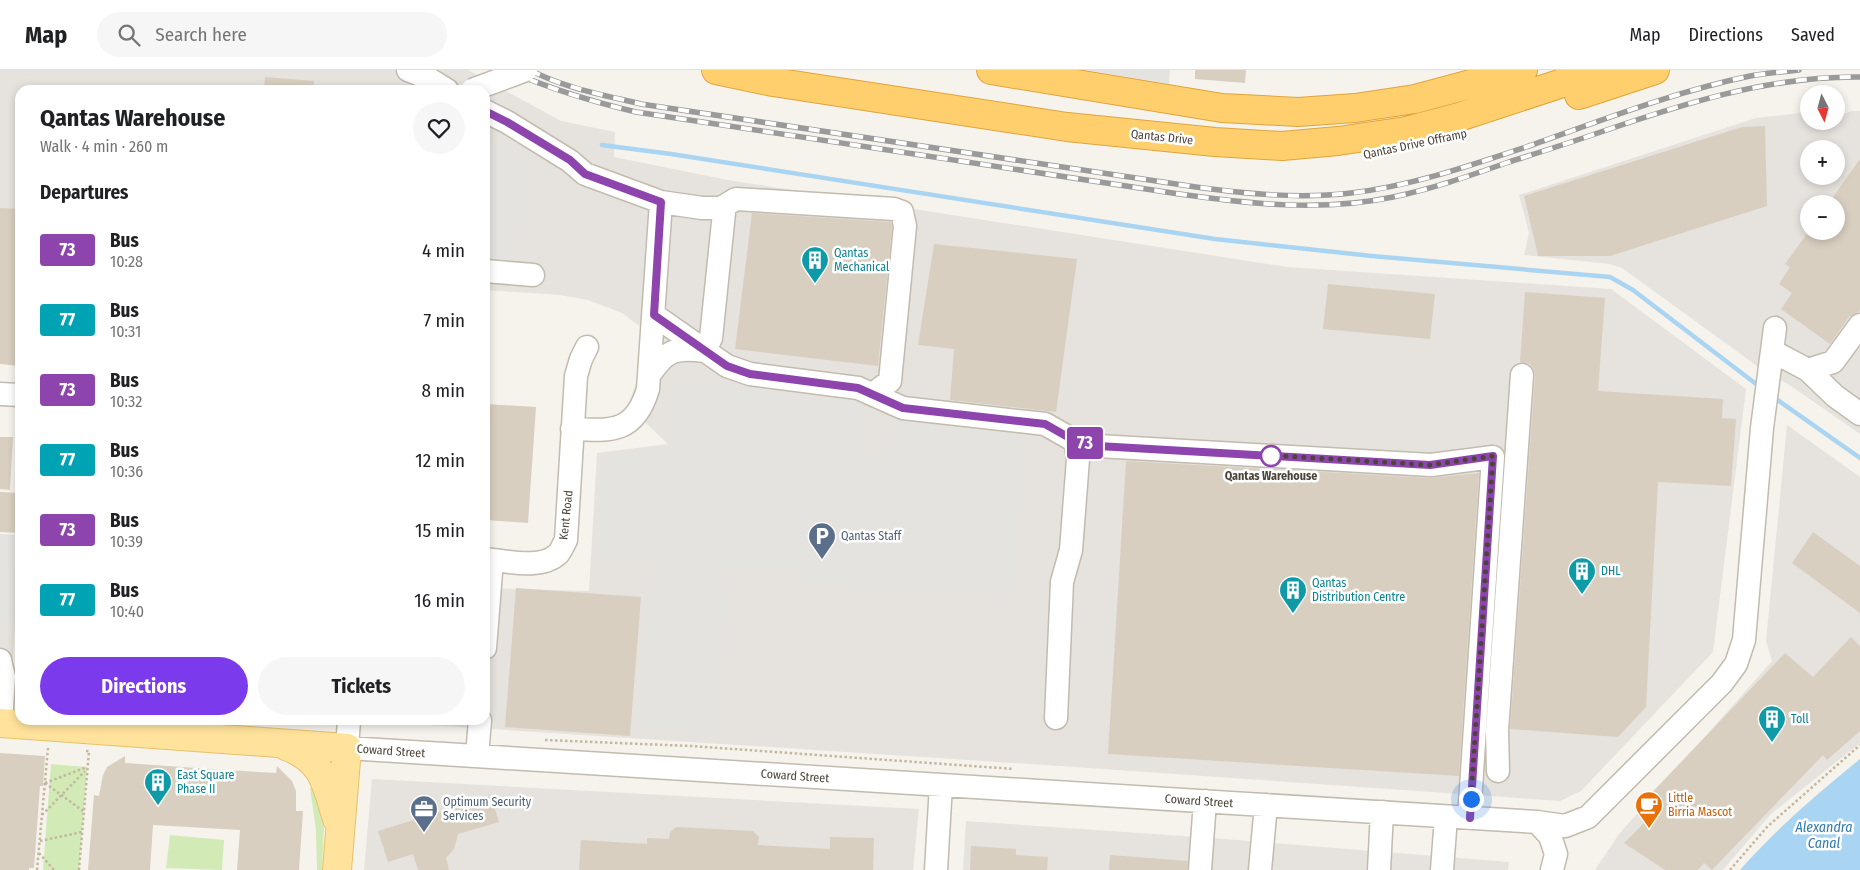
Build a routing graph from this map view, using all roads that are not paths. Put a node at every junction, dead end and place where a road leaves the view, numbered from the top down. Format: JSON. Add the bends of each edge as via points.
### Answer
{"nodes":[{"id":1,"x":408,"y":70,"type":"edge"},
{"id":2,"x":526,"y":70,"type":"edge"},
{"id":3,"x":716,"y":70,"type":"edge"},
{"id":4,"x":991,"y":70,"type":"edge"},
{"id":5,"x":1523,"y":70,"type":"edge"},
{"id":6,"x":1602,"y":70,"type":"edge"},
{"id":7,"x":1656,"y":70,"type":"edge"},
{"id":8,"x":439,"y":85,"type":"edge"},
{"id":9,"x":486,"y":85,"type":"edge"},
{"id":10,"x":490,"y":114,"type":"edge"},
{"id":11,"x":1166,"y":138,"type":"junction"},
{"id":12,"x":661,"y":202,"type":"junction"},
{"id":13,"x":721,"y":208,"type":"junction"},
{"id":14,"x":495,"y":272,"type":"edge"},
{"id":15,"x":533,"y":275,"type":"dead end"},
{"id":16,"x":654,"y":315,"type":"junction"},
{"id":17,"x":1860,"y":325,"type":"edge"},
{"id":18,"x":1775,"y":328,"type":"dead end"},
{"id":19,"x":587,"y":347,"type":"dead end"},
{"id":20,"x":705,"y":351,"type":"junction"},
{"id":21,"x":1772,"y":351,"type":"junction"},
{"id":22,"x":1808,"y":370,"type":"junction"},
{"id":23,"x":650,"y":374,"type":"junction"},
{"id":24,"x":1522,"y":375,"type":"dead end"},
{"id":25,"x":0,"y":394,"type":"edge"},
{"id":26,"x":873,"y":394,"type":"junction"},
{"id":27,"x":15,"y":395,"type":"edge"},
{"id":28,"x":1860,"y":414,"type":"edge"},
{"id":29,"x":572,"y":429,"type":"junction"},
{"id":30,"x":1075,"y":441,"type":"junction"},
{"id":31,"x":490,"y":560,"type":"edge"},
{"id":32,"x":0,"y":660,"type":"edge"},
{"id":33,"x":1056,"y":718,"type":"dead end"},
{"id":34,"x":0,"y":723,"type":"edge"},
{"id":35,"x":15,"y":723,"type":"edge"},
{"id":36,"x":65,"y":725,"type":"edge"},
{"id":37,"x":349,"y":725,"type":"edge"},
{"id":38,"x":480,"y":725,"type":"edge"},
{"id":39,"x":163,"y":728,"type":"edge"},
{"id":40,"x":280,"y":743,"type":"junction"},
{"id":41,"x":347,"y":748,"type":"junction"},
{"id":42,"x":477,"y":756,"type":"junction"},
{"id":43,"x":1498,"y":771,"type":"dead end"},
{"id":44,"x":940,"y":785,"type":"junction"},
{"id":45,"x":1205,"y":802,"type":"junction"},
{"id":46,"x":1266,"y":805,"type":"junction"},
{"id":47,"x":1382,"y":812,"type":"junction"},
{"id":48,"x":1446,"y":817,"type":"junction"},
{"id":49,"x":1470,"y":818,"type":"junction"},
{"id":50,"x":1537,"y":822,"type":"junction"},
{"id":51,"x":341,"y":829,"type":"junction"},
{"id":52,"x":337,"y":870,"type":"edge"},
{"id":53,"x":936,"y":870,"type":"edge"},
{"id":54,"x":1200,"y":870,"type":"edge"},
{"id":55,"x":1260,"y":870,"type":"edge"},
{"id":56,"x":1379,"y":870,"type":"edge"},
{"id":57,"x":1442,"y":870,"type":"edge"},
{"id":58,"x":1552,"y":870,"type":"edge"}],
"edges":[{"from":1,"to":8,"type":"street"},
{"from":2,"to":9,"type":"street","bridge":true},
{"from":3,"to":11,"type":"highway","name":"Qantas Drive","via":[[958,111]]},
{"from":4,"to":5,"type":"highway","via":[[1222,108],[1298,112],[1415,99]]},
{"from":6,"to":11,"type":"highway","name":"Qantas Drive","via":[[1459,118],[1371,137],[1282,146]]},
{"from":7,"to":11,"type":"highway","name":"Qantas Drive Offramp","via":[[1453,138],[1384,152],[1319,160],[1266,156]]},
{"from":10,"to":12,"type":"street","via":[[570,160],[585,174]]},
{"from":12,"to":13,"type":"street"},
{"from":12,"to":16,"type":"street"},
{"from":13,"to":20,"type":"street","via":[[724,213],[711,338]]},
{"from":13,"to":26,"type":"street","via":[[736,200],[902,212],[905,226],[890,381]]},
{"from":14,"to":15,"type":"street"},
{"from":16,"to":20,"type":"street"},
{"from":16,"to":23,"type":"street"},
{"from":17,"to":22,"type":"street","via":[[1833,362]]},
{"from":18,"to":21,"type":"street"},
{"from":19,"to":29,"type":"street","name":"Kent Road","via":[[576,376]]},
{"from":20,"to":23,"type":"street","via":[[674,350],[659,361]]},
{"from":20,"to":26,"type":"street","via":[[727,366],[750,374],[858,388]]},
{"from":21,"to":22,"type":"street"},
{"from":21,"to":50,"type":"street","name":"Coward Street","via":[[1744,640],[1736,664],[1722,683],[1588,817],[1565,826]]},
{"from":22,"to":28,"type":"street","via":[[1834,396]]},
{"from":23,"to":29,"type":"street","via":[[640,411],[629,422],[615,429]]},
{"from":24,"to":43,"type":"street","via":[[1497,730]]},
{"from":25,"to":27,"type":"street"},
{"from":26,"to":30,"type":"street","via":[[903,408],[1045,424]]},
{"from":29,"to":31,"type":"street","name":"Kent Road","via":[[566,540],[559,553],[547,562],[537,564]]},
{"from":30,"to":33,"type":"street","via":[[1078,459],[1071,550],[1062,582]]},
{"from":30,"to":49,"type":"street","via":[[1098,446],[1430,465],[1493,456]]},
{"from":32,"to":34,"type":"street","via":[[4,677]]},
{"from":34,"to":35,"type":"main road","name":"Coward Street"},
{"from":36,"to":39,"type":"main road","name":"Coward Street"},
{"from":37,"to":41,"type":"street"},
{"from":38,"to":42,"type":"street"},
{"from":39,"to":40,"type":"main road","name":"Coward Street"},
{"from":40,"to":41,"type":"main road","name":"Coward Street"},
{"from":40,"to":51,"type":"main road","via":[[314,761],[322,773]]},
{"from":41,"to":42,"type":"street","name":"Coward Street"},
{"from":41,"to":51,"type":"main road"},
{"from":42,"to":44,"type":"street","name":"Coward Street"},
{"from":44,"to":45,"type":"street","name":"Coward Street"},
{"from":44,"to":53,"type":"street"},
{"from":45,"to":46,"type":"street","name":"Coward Street"},
{"from":45,"to":54,"type":"street"},
{"from":46,"to":47,"type":"street","name":"Coward Street"},
{"from":46,"to":55,"type":"street"},
{"from":47,"to":48,"type":"street","name":"Coward Street"},
{"from":47,"to":56,"type":"street"},
{"from":48,"to":49,"type":"street","name":"Coward Street"},
{"from":48,"to":57,"type":"street"},
{"from":49,"to":50,"type":"street","name":"Coward Street"},
{"from":50,"to":58,"type":"street","via":[[1550,836],[1556,854]]},
{"from":51,"to":52,"type":"main road"}]}
